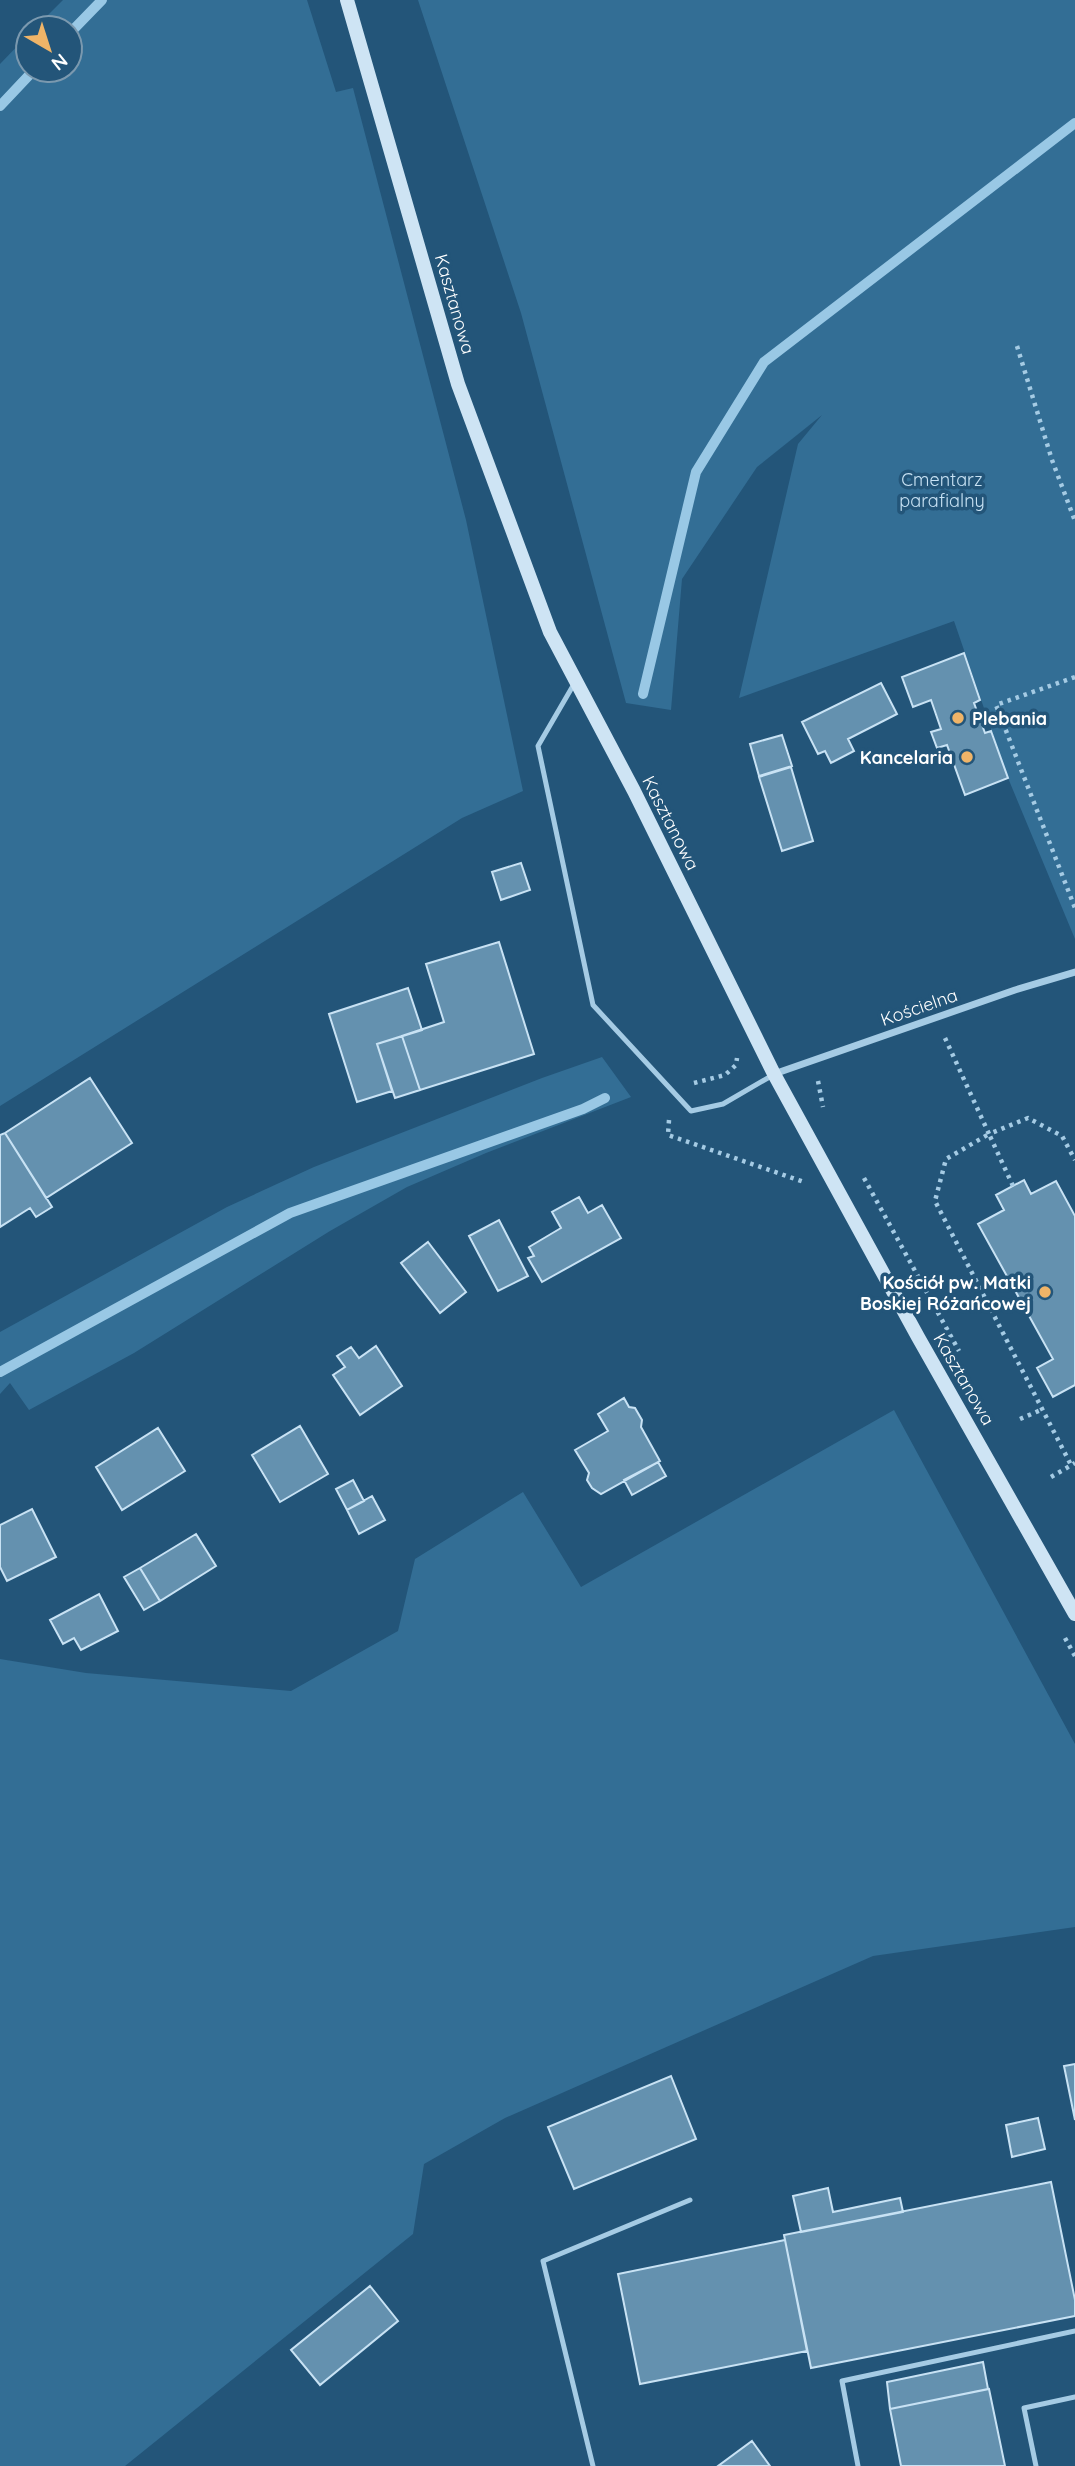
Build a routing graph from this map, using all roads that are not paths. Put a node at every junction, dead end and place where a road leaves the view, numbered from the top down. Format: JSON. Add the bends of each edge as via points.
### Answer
{"nodes":[{"id":1,"x":347,"y":0,"type":"edge"},
{"id":2,"x":576,"y":682,"type":"junction"},
{"id":3,"x":1075,"y":972,"type":"edge"},
{"id":4,"x":774,"y":1074,"type":"junction"},
{"id":5,"x":1075,"y":1614,"type":"edge"},
{"id":6,"x":690,"y":2200,"type":"dead end"},
{"id":7,"x":1075,"y":2330,"type":"edge"},
{"id":8,"x":1075,"y":2398,"type":"edge"},
{"id":9,"x":593,"y":2466,"type":"edge"},
{"id":10,"x":858,"y":2466,"type":"edge"},
{"id":11,"x":1036,"y":2466,"type":"edge"}],
"edges":[{"from":1,"to":2,"type":"street","name":"Kasztanowa","via":[[458,384],[550,632]]},
{"from":2,"to":4,"type":"street","name":"Kasztanowa"},
{"from":2,"to":4,"type":"lane","via":[[538,746],[593,1005],[691,1111],[723,1104]]},
{"from":3,"to":4,"type":"street","name":"Kościelna"},
{"from":4,"to":5,"type":"street","name":"Kasztanowa"},
{"from":6,"to":9,"type":"lane","via":[[543,2261]]},
{"from":7,"to":10,"type":"lane","via":[[842,2381]]},
{"from":8,"to":11,"type":"lane","via":[[1024,2409]]}]}
